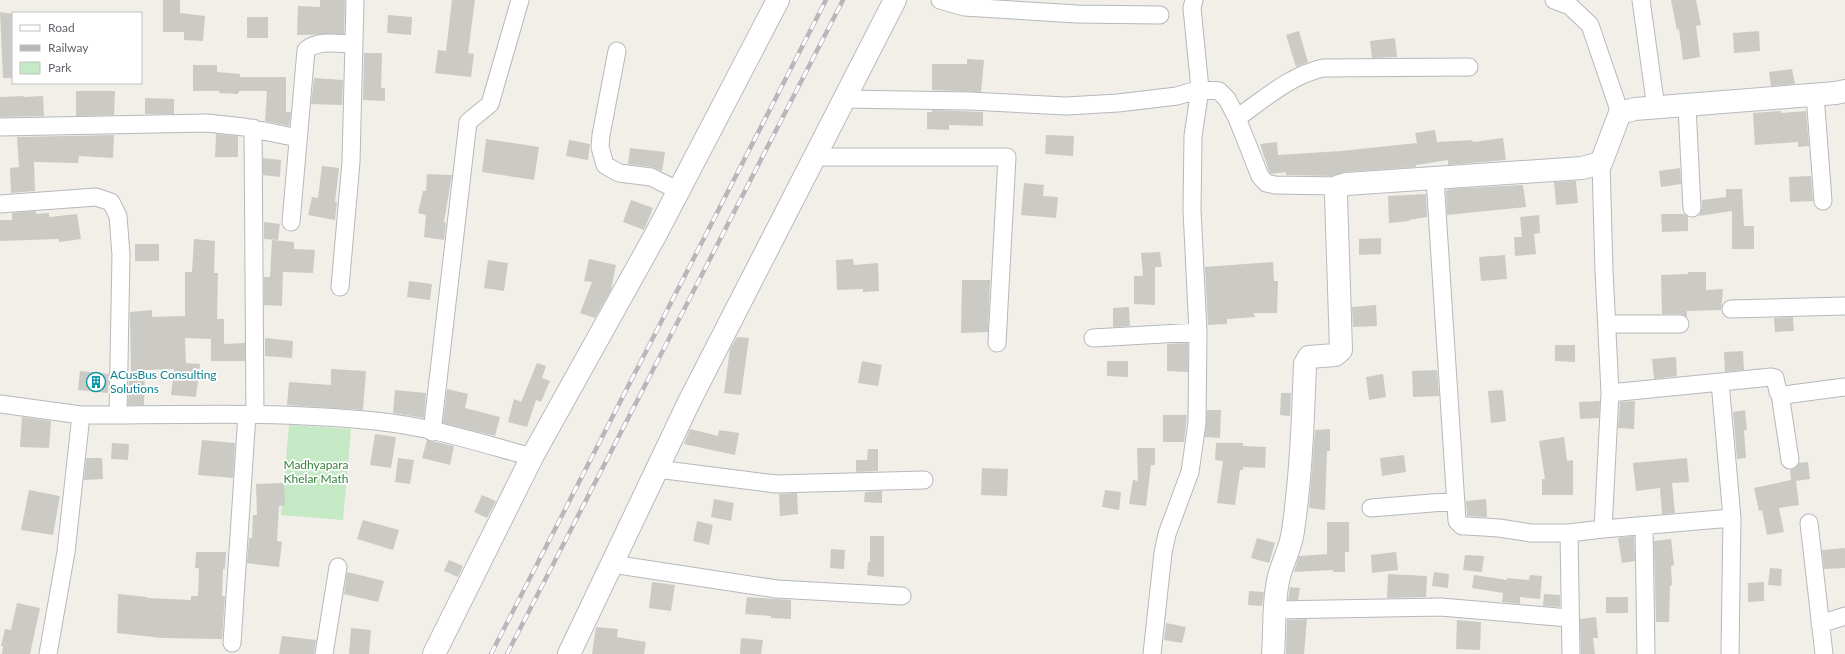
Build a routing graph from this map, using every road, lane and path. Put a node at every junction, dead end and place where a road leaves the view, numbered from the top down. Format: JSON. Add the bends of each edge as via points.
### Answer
{"nodes":[{"id":1,"x":356,"y":0,"type":"edge"},
{"id":2,"x":520,"y":0,"type":"edge"},
{"id":3,"x":778,"y":0,"type":"edge"},
{"id":4,"x":895,"y":0,"type":"edge"},
{"id":5,"x":940,"y":0,"type":"edge"},
{"id":6,"x":1194,"y":0,"type":"edge"},
{"id":7,"x":1554,"y":0,"type":"edge"},
{"id":8,"x":1641,"y":0,"type":"edge"},
{"id":9,"x":1160,"y":14,"type":"dead end"},
{"id":10,"x":354,"y":44,"type":"junction"},
{"id":11,"x":617,"y":51,"type":"dead end"},
{"id":12,"x":1469,"y":67,"type":"dead end"},
{"id":13,"x":1200,"y":89,"type":"junction"},
{"id":14,"x":1845,"y":91,"type":"edge"},
{"id":15,"x":1815,"y":95,"type":"junction"},
{"id":16,"x":843,"y":99,"type":"junction"},
{"id":17,"x":1687,"y":106,"type":"junction"},
{"id":18,"x":1656,"y":108,"type":"junction"},
{"id":19,"x":1620,"y":113,"type":"junction"},
{"id":20,"x":1237,"y":118,"type":"junction"},
{"id":21,"x":0,"y":127,"type":"edge"},
{"id":22,"x":253,"y":128,"type":"junction"},
{"id":23,"x":298,"y":138,"type":"junction"},
{"id":24,"x":814,"y":157,"type":"junction"},
{"id":25,"x":1601,"y":163,"type":"junction"},
{"id":26,"x":1435,"y":179,"type":"junction"},
{"id":27,"x":1338,"y":186,"type":"junction"},
{"id":28,"x":679,"y":191,"type":"junction"},
{"id":29,"x":0,"y":199,"type":"edge"},
{"id":30,"x":1823,"y":201,"type":"dead end"},
{"id":31,"x":0,"y":204,"type":"edge"},
{"id":32,"x":1692,"y":208,"type":"dead end"},
{"id":33,"x":292,"y":222,"type":"dead end"},
{"id":34,"x":340,"y":287,"type":"dead end"},
{"id":35,"x":1845,"y":306,"type":"edge"},
{"id":36,"x":1731,"y":309,"type":"dead end"},
{"id":37,"x":1607,"y":324,"type":"junction"},
{"id":38,"x":1680,"y":324,"type":"dead end"},
{"id":39,"x":1198,"y":332,"type":"junction"},
{"id":40,"x":1093,"y":338,"type":"dead end"},
{"id":41,"x":997,"y":343,"type":"dead end"},
{"id":42,"x":1720,"y":382,"type":"junction"},
{"id":43,"x":1845,"y":387,"type":"edge"},
{"id":44,"x":1610,"y":393,"type":"junction"},
{"id":45,"x":1780,"y":394,"type":"junction"},
{"id":46,"x":0,"y":404,"type":"edge"},
{"id":47,"x":251,"y":414,"type":"junction"},
{"id":48,"x":81,"y":415,"type":"junction"},
{"id":49,"x":118,"y":415,"type":"junction"},
{"id":50,"x":432,"y":432,"type":"junction"},
{"id":51,"x":532,"y":457,"type":"junction"},
{"id":52,"x":1790,"y":460,"type":"dead end"},
{"id":53,"x":657,"y":469,"type":"junction"},
{"id":54,"x":924,"y":480,"type":"dead end"},
{"id":55,"x":1456,"y":501,"type":"junction"},
{"id":56,"x":1371,"y":508,"type":"dead end"},
{"id":57,"x":1732,"y":518,"type":"junction"},
{"id":58,"x":1809,"y":523,"type":"dead end"},
{"id":59,"x":1644,"y":526,"type":"junction"},
{"id":60,"x":1604,"y":529,"type":"junction"},
{"id":61,"x":1569,"y":533,"type":"junction"},
{"id":62,"x":612,"y":564,"type":"junction"},
{"id":63,"x":338,"y":567,"type":"dead end"},
{"id":64,"x":902,"y":596,"type":"dead end"},
{"id":65,"x":1274,"y":610,"type":"junction"},
{"id":66,"x":1845,"y":616,"type":"edge"},
{"id":67,"x":1569,"y":618,"type":"junction"},
{"id":68,"x":1820,"y":624,"type":"junction"},
{"id":69,"x":232,"y":643,"type":"dead end"},
{"id":70,"x":48,"y":654,"type":"edge"},
{"id":71,"x":324,"y":654,"type":"edge"},
{"id":72,"x":434,"y":654,"type":"edge"},
{"id":73,"x":569,"y":654,"type":"edge"},
{"id":74,"x":1152,"y":654,"type":"edge"},
{"id":75,"x":1274,"y":654,"type":"edge"},
{"id":76,"x":1571,"y":654,"type":"edge"},
{"id":77,"x":1646,"y":654,"type":"edge"},
{"id":78,"x":1730,"y":654,"type":"edge"},
{"id":79,"x":1824,"y":654,"type":"edge"}],
"edges":[{"from":1,"to":10,"type":"street"},
{"from":2,"to":50,"type":"street","via":[[490,104],[468,122]]},
{"from":3,"to":28,"type":"street"},
{"from":4,"to":16,"type":"street"},
{"from":5,"to":9,"type":"street","via":[[964,8],[1077,14]]},
{"from":6,"to":13,"type":"street","via":[[1192,8]]},
{"from":7,"to":19,"type":"street","via":[[1570,6],[1590,25]]},
{"from":8,"to":18,"type":"street"},
{"from":10,"to":23,"type":"street","via":[[322,43],[312,45],[306,50]]},
{"from":10,"to":34,"type":"street","via":[[351,162]]},
{"from":11,"to":28,"type":"street","via":[[600,135],[600,147],[606,165],[618,173],[651,177]]},
{"from":12,"to":20,"type":"street","via":[[1323,68],[1307,72],[1293,80]]},
{"from":13,"to":16,"type":"street","via":[[1177,96],[1066,106]]},
{"from":13,"to":20,"type":"street","via":[[1219,91],[1227,99]]},
{"from":13,"to":39,"type":"street","via":[[1193,136],[1192,210]]},
{"from":14,"to":15,"type":"street"},
{"from":15,"to":17,"type":"street"},
{"from":15,"to":30,"type":"street"},
{"from":16,"to":24,"type":"street"},
{"from":17,"to":18,"type":"street"},
{"from":17,"to":32,"type":"street"},
{"from":18,"to":19,"type":"street"},
{"from":19,"to":25,"type":"street"},
{"from":20,"to":27,"type":"street","via":[[1260,176],[1266,182],[1275,185]]},
{"from":21,"to":22,"type":"street","via":[[182,123]]},
{"from":22,"to":23,"type":"street"},
{"from":22,"to":47,"type":"street"},
{"from":23,"to":33,"type":"street"},
{"from":24,"to":41,"type":"street","via":[[1007,157]]},
{"from":24,"to":53,"type":"street"},
{"from":25,"to":26,"type":"street","via":[[1582,168]]},
{"from":25,"to":37,"type":"street"},
{"from":26,"to":27,"type":"street"},
{"from":26,"to":55,"type":"street"},
{"from":27,"to":65,"type":"street","via":[[1336,195],[1341,350],[1335,354],[1309,357],[1305,364],[1297,502],[1292,541],[1278,580]]},
{"from":28,"to":51,"type":"street"},
{"from":29,"to":31,"type":"street"},
{"from":31,"to":49,"type":"street","via":[[96,197],[111,202],[118,216],[121,255]]},
{"from":35,"to":36,"type":"street"},
{"from":37,"to":38,"type":"street"},
{"from":37,"to":44,"type":"street"},
{"from":39,"to":40,"type":"street"},
{"from":39,"to":74,"type":"street","via":[[1197,423],[1194,452],[1190,472],[1167,534],[1163,553]]},
{"from":42,"to":44,"type":"street"},
{"from":42,"to":45,"type":"street","via":[[1776,378]]},
{"from":42,"to":57,"type":"street"},
{"from":43,"to":45,"type":"street"},
{"from":44,"to":60,"type":"street"},
{"from":45,"to":52,"type":"street"},
{"from":46,"to":48,"type":"street"},
{"from":47,"to":49,"type":"street"},
{"from":47,"to":50,"type":"street","via":[[376,421]]},
{"from":47,"to":69,"type":"street"},
{"from":48,"to":49,"type":"street"},
{"from":48,"to":70,"type":"street","via":[[66,552]]},
{"from":50,"to":51,"type":"street"},
{"from":51,"to":72,"type":"street"},
{"from":53,"to":54,"type":"street","via":[[776,484]]},
{"from":53,"to":62,"type":"street"},
{"from":55,"to":56,"type":"street"},
{"from":55,"to":61,"type":"street","via":[[1456,521],[1462,526],[1531,533]]},
{"from":57,"to":59,"type":"street"},
{"from":57,"to":78,"type":"street"},
{"from":58,"to":68,"type":"street"},
{"from":59,"to":60,"type":"street"},
{"from":59,"to":77,"type":"street"},
{"from":60,"to":61,"type":"street"},
{"from":61,"to":67,"type":"street"},
{"from":62,"to":64,"type":"street","via":[[777,589]]},
{"from":62,"to":73,"type":"street"},
{"from":63,"to":71,"type":"street"},
{"from":65,"to":67,"type":"street","via":[[1441,608]]},
{"from":65,"to":75,"type":"street"},
{"from":66,"to":68,"type":"street"},
{"from":67,"to":76,"type":"street"},
{"from":68,"to":79,"type":"street"}]}
